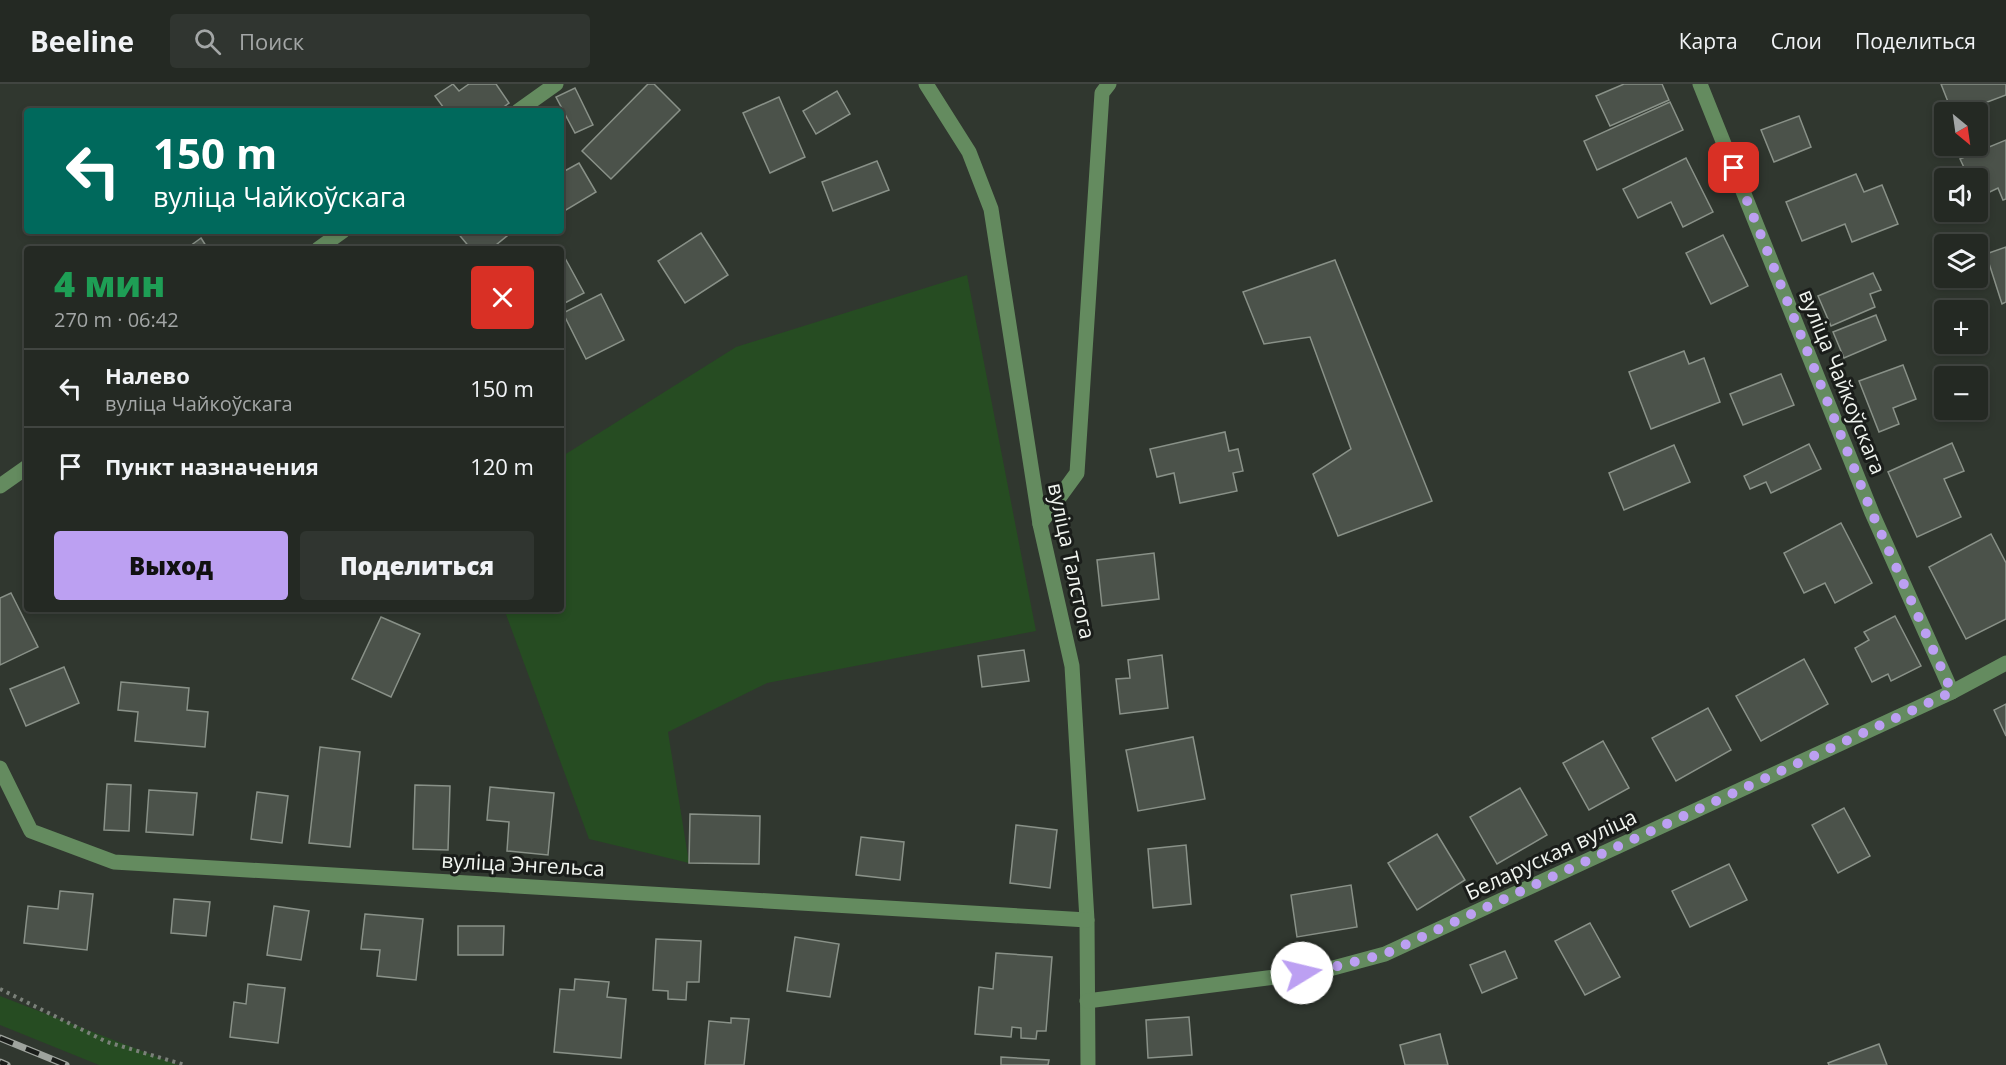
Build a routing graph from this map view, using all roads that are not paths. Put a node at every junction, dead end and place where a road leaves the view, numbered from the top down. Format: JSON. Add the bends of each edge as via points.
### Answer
{"nodes":[{"id":1,"x":556,"y":84,"type":"edge"},
{"id":2,"x":926,"y":84,"type":"edge"},
{"id":3,"x":1109,"y":84,"type":"edge"},
{"id":4,"x":1700,"y":84,"type":"edge"},
{"id":5,"x":522,"y":108,"type":"edge"},
{"id":6,"x":339,"y":234,"type":"edge"},
{"id":7,"x":322,"y":246,"type":"edge"},
{"id":8,"x":24,"y":469,"type":"edge"},
{"id":9,"x":0,"y":486,"type":"edge"},
{"id":10,"x":1040,"y":524,"type":"junction"},
{"id":11,"x":2006,"y":663,"type":"edge"},
{"id":12,"x":1952,"y":692,"type":"junction"},
{"id":13,"x":0,"y":768,"type":"edge"},
{"id":14,"x":1087,"y":920,"type":"junction"},
{"id":15,"x":1087,"y":1001,"type":"junction"},
{"id":16,"x":1088,"y":1065,"type":"edge"}],
"edges":[{"from":1,"to":5,"type":"street"},
{"from":2,"to":10,"type":"street","name":"вуліца Талстога","via":[[969,152],[991,209]]},
{"from":3,"to":10,"type":"street","via":[[1102,93],[1077,473]]},
{"from":4,"to":12,"type":"street","name":"вуліца Чайкоўскага","via":[[1872,513]]},
{"from":6,"to":7,"type":"street"},
{"from":8,"to":9,"type":"street"},
{"from":10,"to":14,"type":"street","name":"вуліца Талстога","via":[[1072,666]]},
{"from":11,"to":12,"type":"street","name":"Беларуская вуліца"},
{"from":12,"to":15,"type":"street","name":"Беларуская вуліца","via":[[1385,954],[1322,970]]},
{"from":13,"to":14,"type":"street","name":"вуліца Энгельса","via":[[31,831],[114,862]]},
{"from":14,"to":15,"type":"street","name":"вуліца Талстога"},
{"from":15,"to":16,"type":"street","name":"вуліца Талстога"}]}
